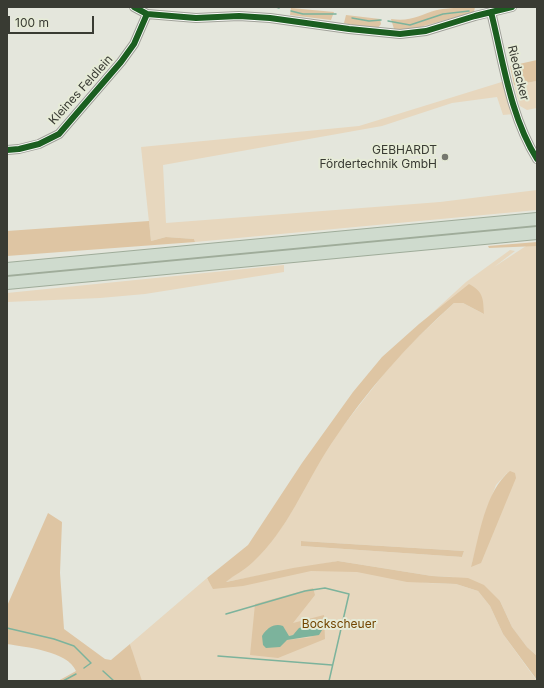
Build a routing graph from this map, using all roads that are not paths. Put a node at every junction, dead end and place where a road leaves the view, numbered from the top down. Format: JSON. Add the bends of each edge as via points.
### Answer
{"nodes":[{"id":1,"x":134,"y":7,"type":"edge"},
{"id":2,"x":512,"y":7,"type":"edge"},
{"id":3,"x":491,"y":12,"type":"junction"},
{"id":4,"x":147,"y":14,"type":"junction"},
{"id":5,"x":7,"y":150,"type":"edge"},
{"id":6,"x":537,"y":159,"type":"edge"},
{"id":7,"x":537,"y":219,"type":"edge"},
{"id":8,"x":537,"y":233,"type":"edge"},
{"id":9,"x":7,"y":269,"type":"edge"},
{"id":10,"x":7,"y":283,"type":"edge"}],
"edges":[{"from":1,"to":4,"type":"street"},
{"from":2,"to":3,"type":"street"},
{"from":3,"to":4,"type":"street","via":[[426,31],[400,34],[270,18],[196,18]]},
{"from":3,"to":6,"type":"street","name":"Riedacker","via":[[518,115],[525,137]]},
{"from":4,"to":5,"type":"street","name":"Kleines Feldlein","via":[[134,44],[122,62],[59,134],[39,144]]},
{"from":7,"to":9,"type":"highway"},
{"from":8,"to":10,"type":"highway"}]}
